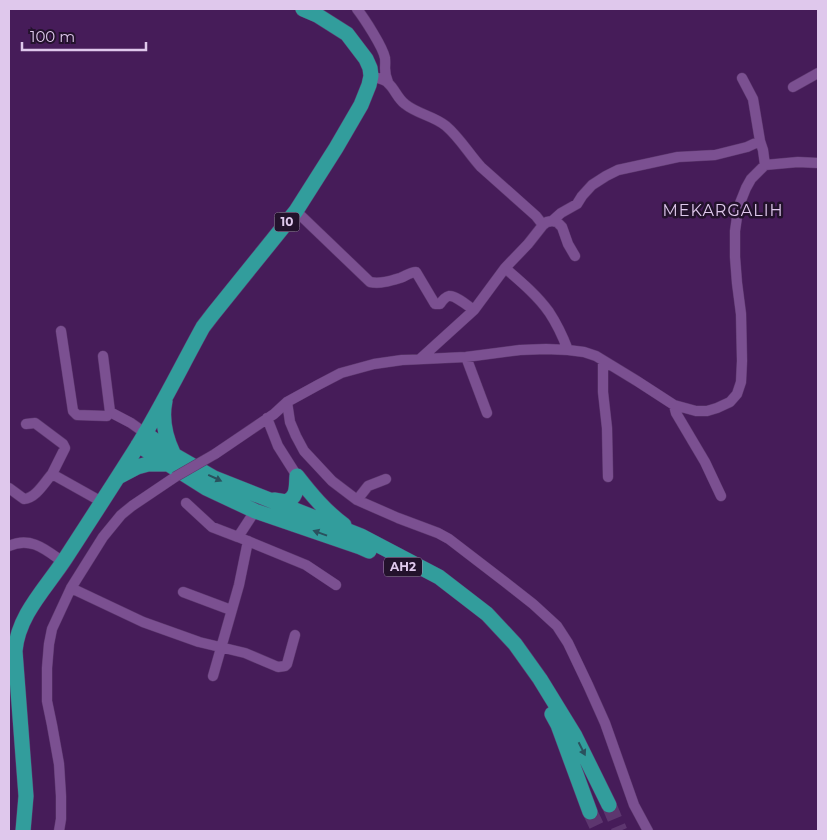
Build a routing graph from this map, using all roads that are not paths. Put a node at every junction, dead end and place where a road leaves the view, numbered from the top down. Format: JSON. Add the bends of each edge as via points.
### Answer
{"nodes":[{"id":1,"x":303,"y":9,"type":"edge"},
{"id":2,"x":357,"y":9,"type":"edge"},
{"id":3,"x":818,"y":73,"type":"edge"},
{"id":4,"x":371,"y":76,"type":"junction"},
{"id":5,"x":742,"y":78,"type":"dead end"},
{"id":6,"x":388,"y":82,"type":"junction"},
{"id":7,"x":792,"y":87,"type":"dead end"},
{"id":8,"x":760,"y":141,"type":"junction"},
{"id":9,"x":818,"y":163,"type":"edge"},
{"id":10,"x":765,"y":165,"type":"junction"},
{"id":11,"x":296,"y":211,"type":"junction"},
{"id":12,"x":548,"y":223,"type":"junction"},
{"id":13,"x":575,"y":256,"type":"dead end"},
{"id":14,"x":505,"y":268,"type":"junction"},
{"id":15,"x":474,"y":310,"type":"junction"},
{"id":16,"x":61,"y":331,"type":"dead end"},
{"id":17,"x":568,"y":350,"type":"junction"},
{"id":18,"x":103,"y":356,"type":"dead end"},
{"id":19,"x":466,"y":357,"type":"junction"},
{"id":20,"x":420,"y":359,"type":"junction"},
{"id":21,"x":603,"y":361,"type":"junction"},
{"id":22,"x":165,"y":397,"type":"junction"},
{"id":23,"x":287,"y":402,"type":"junction"},
{"id":24,"x":674,"y":405,"type":"junction"},
{"id":25,"x":110,"y":412,"type":"junction"},
{"id":26,"x":487,"y":413,"type":"dead end"},
{"id":27,"x":268,"y":418,"type":"junction"},
{"id":28,"x":26,"y":424,"type":"dead end"},
{"id":29,"x":141,"y":439,"type":"junction"},
{"id":30,"x":172,"y":465,"type":"junction"},
{"id":31,"x":52,"y":474,"type":"junction"},
{"id":32,"x":297,"y":476,"type":"junction"},
{"id":33,"x":118,"y":477,"type":"junction"},
{"id":34,"x":608,"y":477,"type":"dead end"},
{"id":35,"x":386,"y":479,"type":"dead end"},
{"id":36,"x":9,"y":488,"type":"edge"},
{"id":37,"x":721,"y":496,"type":"dead end"},
{"id":38,"x":266,"y":499,"type":"junction"},
{"id":39,"x":357,"y":500,"type":"junction"},
{"id":40,"x":102,"y":502,"type":"junction"},
{"id":41,"x":186,"y":503,"type":"dead end"},
{"id":42,"x":255,"y":511,"type":"junction"},
{"id":43,"x":361,"y":536,"type":"junction"},
{"id":44,"x":243,"y":539,"type":"junction"},
{"id":45,"x":9,"y":546,"type":"edge"},
{"id":46,"x":64,"y":562,"type":"junction"},
{"id":47,"x":336,"y":585,"type":"dead end"},
{"id":48,"x":71,"y":588,"type":"junction"},
{"id":49,"x":183,"y":592,"type":"dead end"},
{"id":50,"x":231,"y":610,"type":"junction"},
{"id":51,"x":294,"y":635,"type":"dead end"},
{"id":52,"x":221,"y":646,"type":"junction"},
{"id":53,"x":213,"y":676,"type":"dead end"},
{"id":54,"x":609,"y":805,"type":"tunnel mouth"},
{"id":55,"x":590,"y":812,"type":"tunnel mouth"},
{"id":56,"x":23,"y":831,"type":"edge"},
{"id":57,"x":61,"y":831,"type":"edge"},
{"id":58,"x":648,"y":831,"type":"edge"}],
"edges":[{"from":1,"to":4,"type":"highway","via":[[347,34],[366,58]]},
{"from":2,"to":6,"type":"street","via":[[383,52]]},
{"from":3,"to":7,"type":"street"},
{"from":4,"to":6,"type":"street"},
{"from":4,"to":11,"type":"highway","number":"10","via":[[361,105]]},
{"from":5,"to":8,"type":"street","via":[[753,99]]},
{"from":6,"to":12,"type":"street","via":[[404,104],[445,125],[481,167]]},
{"from":8,"to":10,"type":"street"},
{"from":8,"to":12,"type":"street","via":[[715,155],[678,157],[618,170],[592,185],[574,206]]},
{"from":9,"to":10,"type":"street"},
{"from":10,"to":24,"type":"street","via":[[746,188],[735,231],[742,360],[737,394],[730,402],[707,411]]},
{"from":11,"to":15,"type":"street","via":[[370,282],[387,282],[413,271],[435,304],[450,296]]},
{"from":11,"to":22,"type":"highway","number":"10","via":[[213,314]]},
{"from":12,"to":13,"type":"street","via":[[557,222],[562,226]]},
{"from":12,"to":14,"type":"street"},
{"from":14,"to":15,"type":"street"},
{"from":14,"to":17,"type":"street","via":[[548,311]]},
{"from":15,"to":20,"type":"street"},
{"from":16,"to":25,"type":"street","via":[[73,411],[77,415],[107,416]]},
{"from":17,"to":19,"type":"street","via":[[520,350]]},
{"from":17,"to":21,"type":"street","via":[[584,352]]},
{"from":18,"to":25,"type":"street"},
{"from":19,"to":20,"type":"street"},
{"from":19,"to":26,"type":"street"},
{"from":20,"to":23,"type":"street","via":[[374,364],[341,374]]},
{"from":21,"to":24,"type":"street"},
{"from":21,"to":34,"type":"street"},
{"from":22,"to":29,"type":"highway","number":"10"},
{"from":22,"to":30,"type":"highway","via":[[165,435]]},
{"from":23,"to":27,"type":"street"},
{"from":23,"to":39,"type":"street","via":[[290,422],[305,453],[332,481]]},
{"from":24,"to":37,"type":"street"},
{"from":25,"to":29,"type":"street","via":[[131,424]]},
{"from":27,"to":30,"type":"street","bridge":true,"via":[[215,454]]},
{"from":27,"to":32,"type":"street","via":[[278,446]]},
{"from":28,"to":31,"type":"street","via":[[39,425],[63,444],[65,448]]},
{"from":29,"to":30,"type":"highway","number":"AH2"},
{"from":29,"to":33,"type":"highway","number":"10"},
{"from":30,"to":33,"type":"highway","via":[[148,464]]},
{"from":30,"to":38,"type":"highway","number":"AH2","one_way":true},
{"from":30,"to":42,"type":"highway","number":"AH2","via":[[206,488]]},
{"from":30,"to":48,"type":"street","via":[[121,515]]},
{"from":31,"to":36,"type":"street","via":[[30,498],[24,499]]},
{"from":31,"to":40,"type":"street"},
{"from":32,"to":38,"type":"highway","via":[[296,491],[290,500]]},
{"from":32,"to":43,"type":"highway","via":[[333,516]]},
{"from":33,"to":40,"type":"highway","number":"10"},
{"from":35,"to":39,"type":"street","via":[[368,486]]},
{"from":38,"to":43,"type":"highway"},
{"from":39,"to":58,"type":"street","via":[[450,539],[557,626],[605,723],[634,805]]},
{"from":40,"to":46,"type":"highway","number":"10"},
{"from":41,"to":44,"type":"street","via":[[212,527]]},
{"from":42,"to":44,"type":"street"},
{"from":55,"to":42,"type":"highway","number":"AH2","one_way":true,"via":[[558,725],[538,687],[518,658],[483,619],[437,585],[394,563],[360,547]]},
{"from":43,"to":54,"type":"highway","one_way":true,"via":[[439,577],[502,629],[526,658],[575,736]]},
{"from":44,"to":47,"type":"street","via":[[306,565]]},
{"from":44,"to":50,"type":"street","via":[[239,585]]},
{"from":45,"to":46,"type":"street","via":[[29,542]]},
{"from":46,"to":56,"type":"highway","number":"10","via":[[29,610],[16,640],[26,796]]},
{"from":48,"to":52,"type":"street","via":[[142,622]]},
{"from":48,"to":57,"type":"street","via":[[52,629],[47,668],[46,702],[59,764]]},
{"from":49,"to":50,"type":"street"},
{"from":50,"to":52,"type":"street"},
{"from":51,"to":52,"type":"street","via":[[287,664],[282,667]]},
{"from":52,"to":53,"type":"street"}]}
